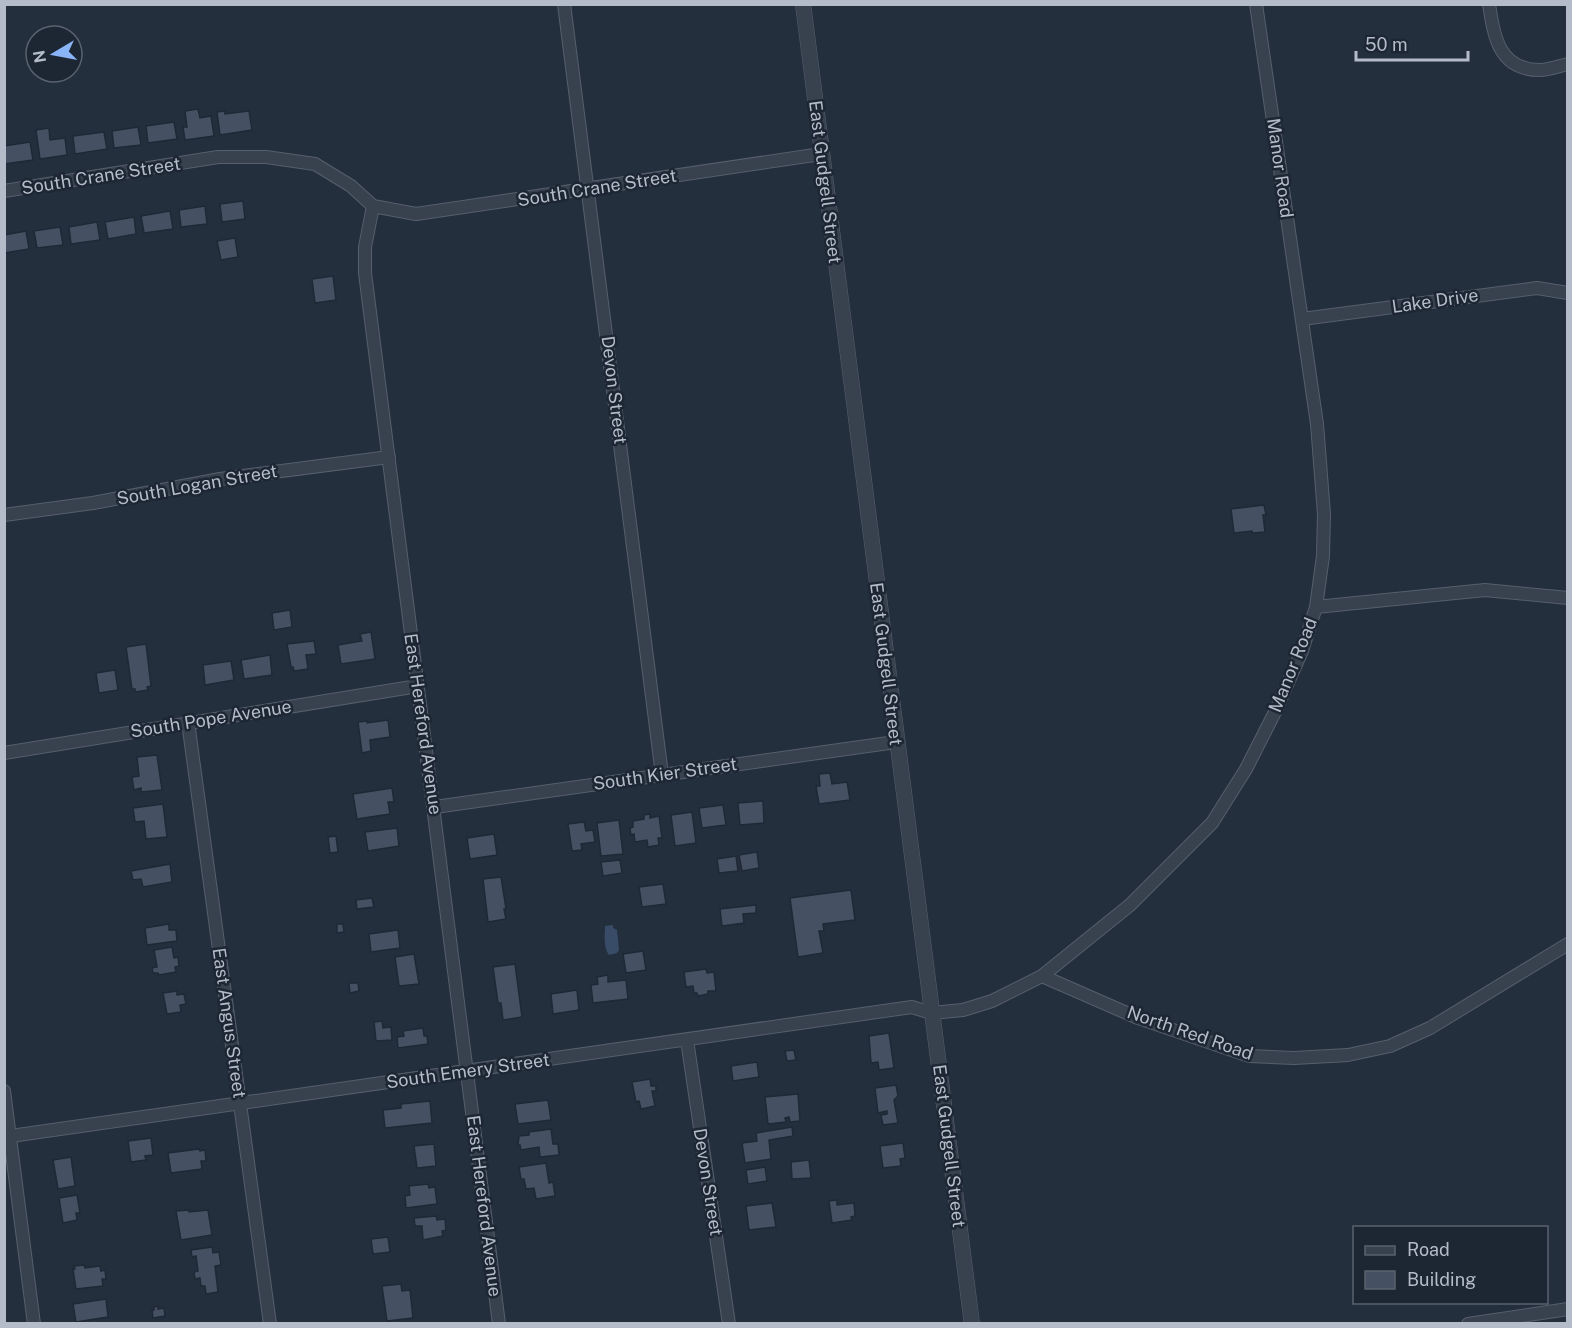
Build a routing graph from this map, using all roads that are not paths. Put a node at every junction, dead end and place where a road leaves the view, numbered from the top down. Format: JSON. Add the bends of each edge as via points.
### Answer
{"nodes":[{"id":1,"x":564,"y":4,"type":"edge"},
{"id":2,"x":803,"y":4,"type":"edge"},
{"id":3,"x":1256,"y":4,"type":"edge"},
{"id":4,"x":1489,"y":4,"type":"edge"},
{"id":5,"x":1568,"y":64,"type":"edge"},
{"id":6,"x":821,"y":154,"type":"junction"},
{"id":7,"x":589,"y":189,"type":"junction"},
{"id":8,"x":4,"y":191,"type":"edge"},
{"id":9,"x":372,"y":206,"type":"junction"},
{"id":10,"x":1568,"y":293,"type":"edge"},
{"id":11,"x":1302,"y":319,"type":"junction"},
{"id":12,"x":389,"y":457,"type":"junction"},
{"id":13,"x":4,"y":515,"type":"edge"},
{"id":14,"x":1568,"y":598,"type":"edge"},
{"id":15,"x":1316,"y":607,"type":"junction"},
{"id":16,"x":418,"y":686,"type":"junction"},
{"id":17,"x":188,"y":722,"type":"junction"},
{"id":18,"x":896,"y":742,"type":"junction"},
{"id":19,"x":4,"y":753,"type":"edge"},
{"id":20,"x":662,"y":775,"type":"junction"},
{"id":21,"x":435,"y":807,"type":"junction"},
{"id":22,"x":1568,"y":944,"type":"edge"},
{"id":23,"x":1042,"y":976,"type":"junction"},
{"id":24,"x":932,"y":1013,"type":"junction"},
{"id":25,"x":687,"y":1040,"type":"junction"},
{"id":26,"x":467,"y":1072,"type":"junction"},
{"id":27,"x":4,"y":1091,"type":"edge"},
{"id":28,"x":240,"y":1103,"type":"junction"},
{"id":29,"x":8,"y":1136,"type":"edge"},
{"id":30,"x":1568,"y":1309,"type":"edge"},
{"id":31,"x":1545,"y":1318,"type":"edge"},
{"id":32,"x":34,"y":1323,"type":"edge"},
{"id":33,"x":270,"y":1323,"type":"edge"},
{"id":34,"x":500,"y":1323,"type":"edge"},
{"id":35,"x":729,"y":1323,"type":"edge"},
{"id":36,"x":972,"y":1323,"type":"edge"},
{"id":37,"x":1468,"y":1323,"type":"edge"}],
"edges":[{"from":1,"to":7,"type":"street","name":"Devon Street"},
{"from":2,"to":6,"type":"street","name":"East Gudgell Street"},
{"from":3,"to":11,"type":"street","name":"Manor Road"},
{"from":4,"to":5,"type":"street","via":[[1500,50],[1509,60],[1524,69],[1542,70]]},
{"from":6,"to":7,"type":"street","name":"South Crane Street"},
{"from":6,"to":18,"type":"street","name":"East Gudgell Street"},
{"from":7,"to":9,"type":"street","name":"South Crane Street","via":[[416,214]]},
{"from":7,"to":20,"type":"street","name":"Devon Street"},
{"from":8,"to":9,"type":"street","name":"South Crane Street","via":[[218,157],[266,157],[315,165],[351,186]]},
{"from":9,"to":12,"type":"street","name":"East Hereford Avenue","via":[[365,273]]},
{"from":10,"to":11,"type":"street","name":"Lake Drive","via":[[1537,288]]},
{"from":11,"to":15,"type":"street","name":"Manor Road","via":[[1317,424],[1324,514]]},
{"from":12,"to":13,"type":"street","name":"South Logan Street","via":[[220,479]]},
{"from":12,"to":16,"type":"street","name":"East Hereford Avenue"},
{"from":14,"to":15,"type":"street","via":[[1485,590]]},
{"from":15,"to":23,"type":"street","name":"Manor Road","via":[[1275,712],[1212,823],[1130,905]]},
{"from":16,"to":17,"type":"street","name":"South Pope Avenue"},
{"from":16,"to":21,"type":"street","name":"East Hereford Avenue"},
{"from":17,"to":19,"type":"street","name":"South Pope Avenue"},
{"from":17,"to":28,"type":"street","name":"East Angus Street"},
{"from":18,"to":20,"type":"street","name":"South Kier Street"},
{"from":18,"to":24,"type":"street","name":"East Gudgell Street"},
{"from":20,"to":21,"type":"street","name":"South Kier Street"},
{"from":21,"to":26,"type":"street","name":"East Hereford Avenue"},
{"from":22,"to":23,"type":"street","name":"North Red Road","via":[[1430,1029],[1390,1046],[1348,1055],[1249,1056],[1138,1018]]},
{"from":23,"to":24,"type":"street","name":"Manor Road","via":[[992,1001],[963,1010]]},
{"from":24,"to":25,"type":"street","name":"South Emery Street","via":[[912,1007]]},
{"from":24,"to":36,"type":"street","name":"East Gudgell Street"},
{"from":25,"to":26,"type":"street","name":"South Emery Street"},
{"from":25,"to":35,"type":"street","name":"Devon Street"},
{"from":26,"to":28,"type":"street","name":"South Emery Street"},
{"from":26,"to":34,"type":"street","name":"East Hereford Avenue"},
{"from":27,"to":29,"type":"street"},
{"from":28,"to":29,"type":"street","name":"South Emery Street"},
{"from":28,"to":33,"type":"street","name":"East Angus Street"},
{"from":29,"to":32,"type":"street"},
{"from":30,"to":31,"type":"street"},
{"from":31,"to":37,"type":"street"}]}
